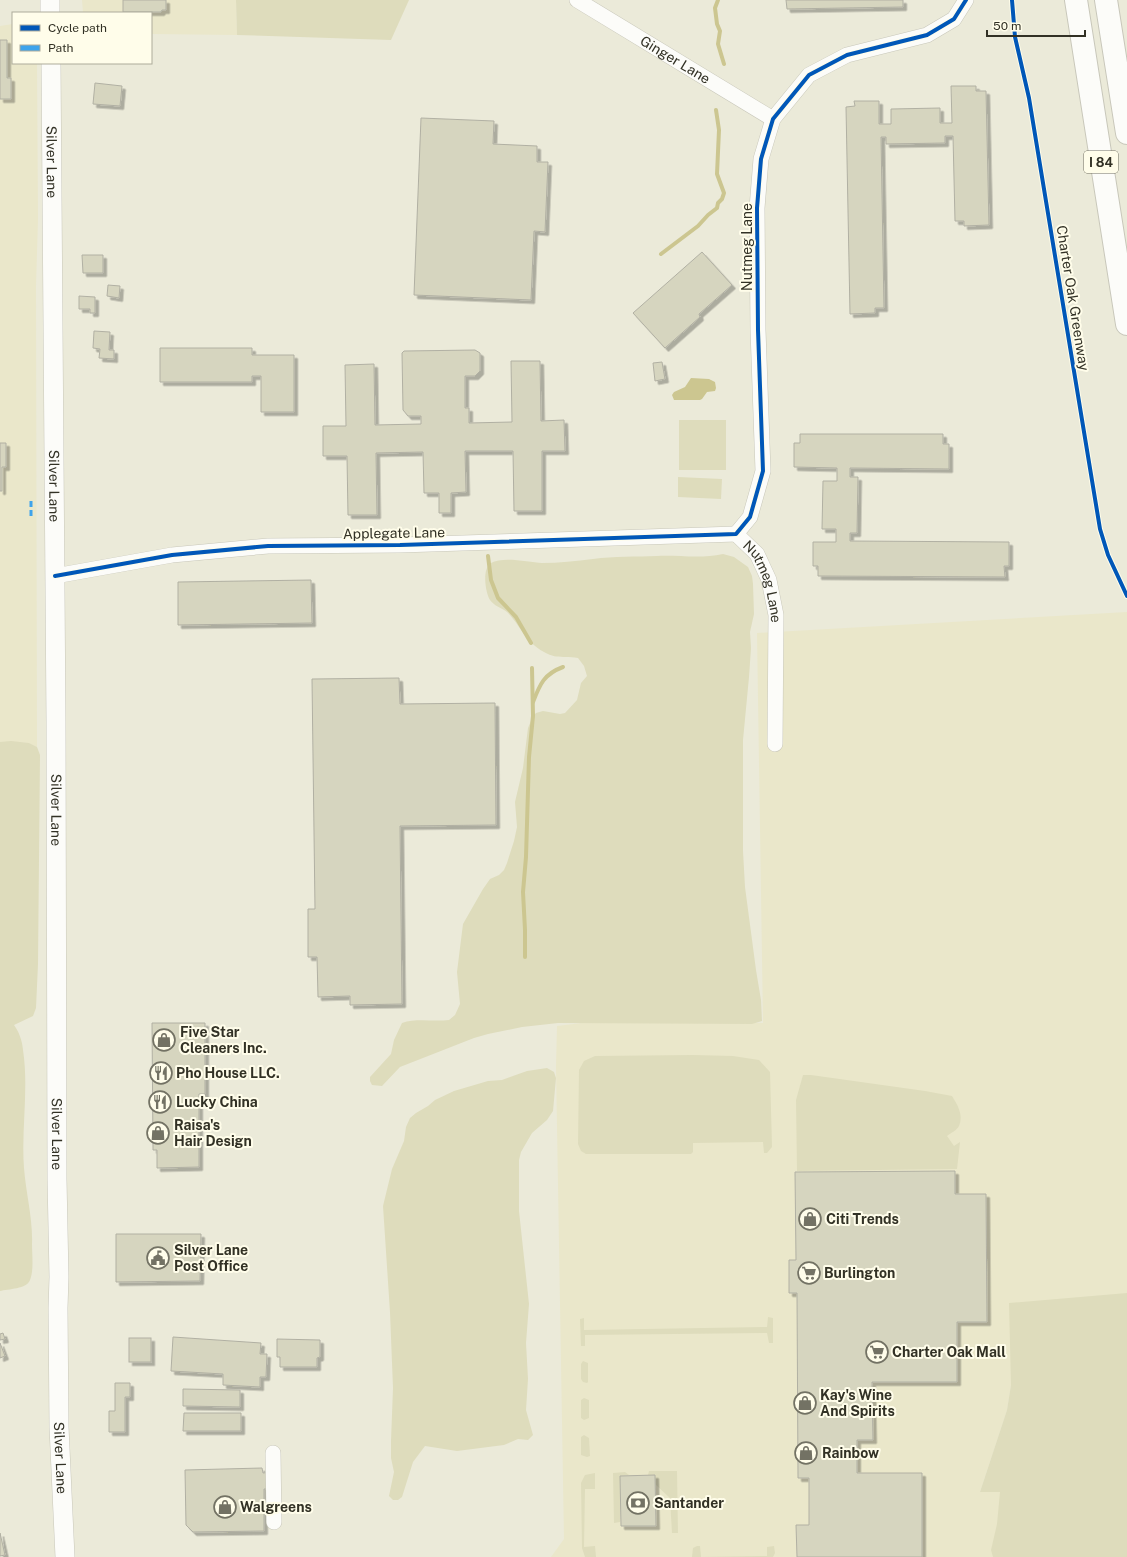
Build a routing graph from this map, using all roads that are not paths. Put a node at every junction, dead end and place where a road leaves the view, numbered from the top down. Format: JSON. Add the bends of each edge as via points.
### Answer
{"nodes":[{"id":1,"x":50,"y":0,"type":"edge"},
{"id":2,"x":577,"y":0,"type":"edge"},
{"id":3,"x":966,"y":0,"type":"edge"},
{"id":4,"x":1076,"y":0,"type":"edge"},
{"id":5,"x":1106,"y":0,"type":"edge"},
{"id":6,"x":1121,"y":0,"type":"edge"},
{"id":7,"x":50,"y":12,"type":"edge"},
{"id":8,"x":1127,"y":39,"type":"edge"},
{"id":9,"x":51,"y":64,"type":"edge"},
{"id":10,"x":773,"y":119,"type":"junction"},
{"id":11,"x":1127,"y":133,"type":"edge"},
{"id":12,"x":1127,"y":324,"type":"edge"},
{"id":13,"x":736,"y":534,"type":"junction"},
{"id":14,"x":55,"y":576,"type":"junction"},
{"id":15,"x":775,"y":744,"type":"dead end"},
{"id":16,"x":266,"y":1473,"type":"dead end"},
{"id":17,"x":267,"y":1489,"type":"dead end"},
{"id":18,"x":65,"y":1557,"type":"edge"}],
"edges":[{"from":1,"to":7,"type":"main road"},
{"from":2,"to":10,"type":"street","name":"Ginger Lane"},
{"from":3,"to":10,"type":"street","name":"Nutmeg Lane","via":[[954,18],[928,35],[847,55],[809,75]]},
{"from":4,"to":12,"type":"highway","number":"I 84"},
{"from":5,"to":11,"type":"highway"},
{"from":6,"to":8,"type":"highway"},
{"from":9,"to":14,"type":"main road","name":"Silver Lane"},
{"from":10,"to":13,"type":"street","name":"Nutmeg Lane","via":[[761,159],[757,208],[763,471],[750,517]]},
{"from":13,"to":14,"type":"street","name":"Applegate Lane","via":[[400,545],[268,546],[172,555]]},
{"from":13,"to":15,"type":"street","name":"Nutmeg Lane","via":[[757,554],[769,580],[776,615]]},
{"from":14,"to":18,"type":"main road","name":"Silver Lane","via":[[58,1308]]},
{"from":16,"to":17,"type":"street","via":[[269,1453],[278,1525],[267,1511]]}]}
